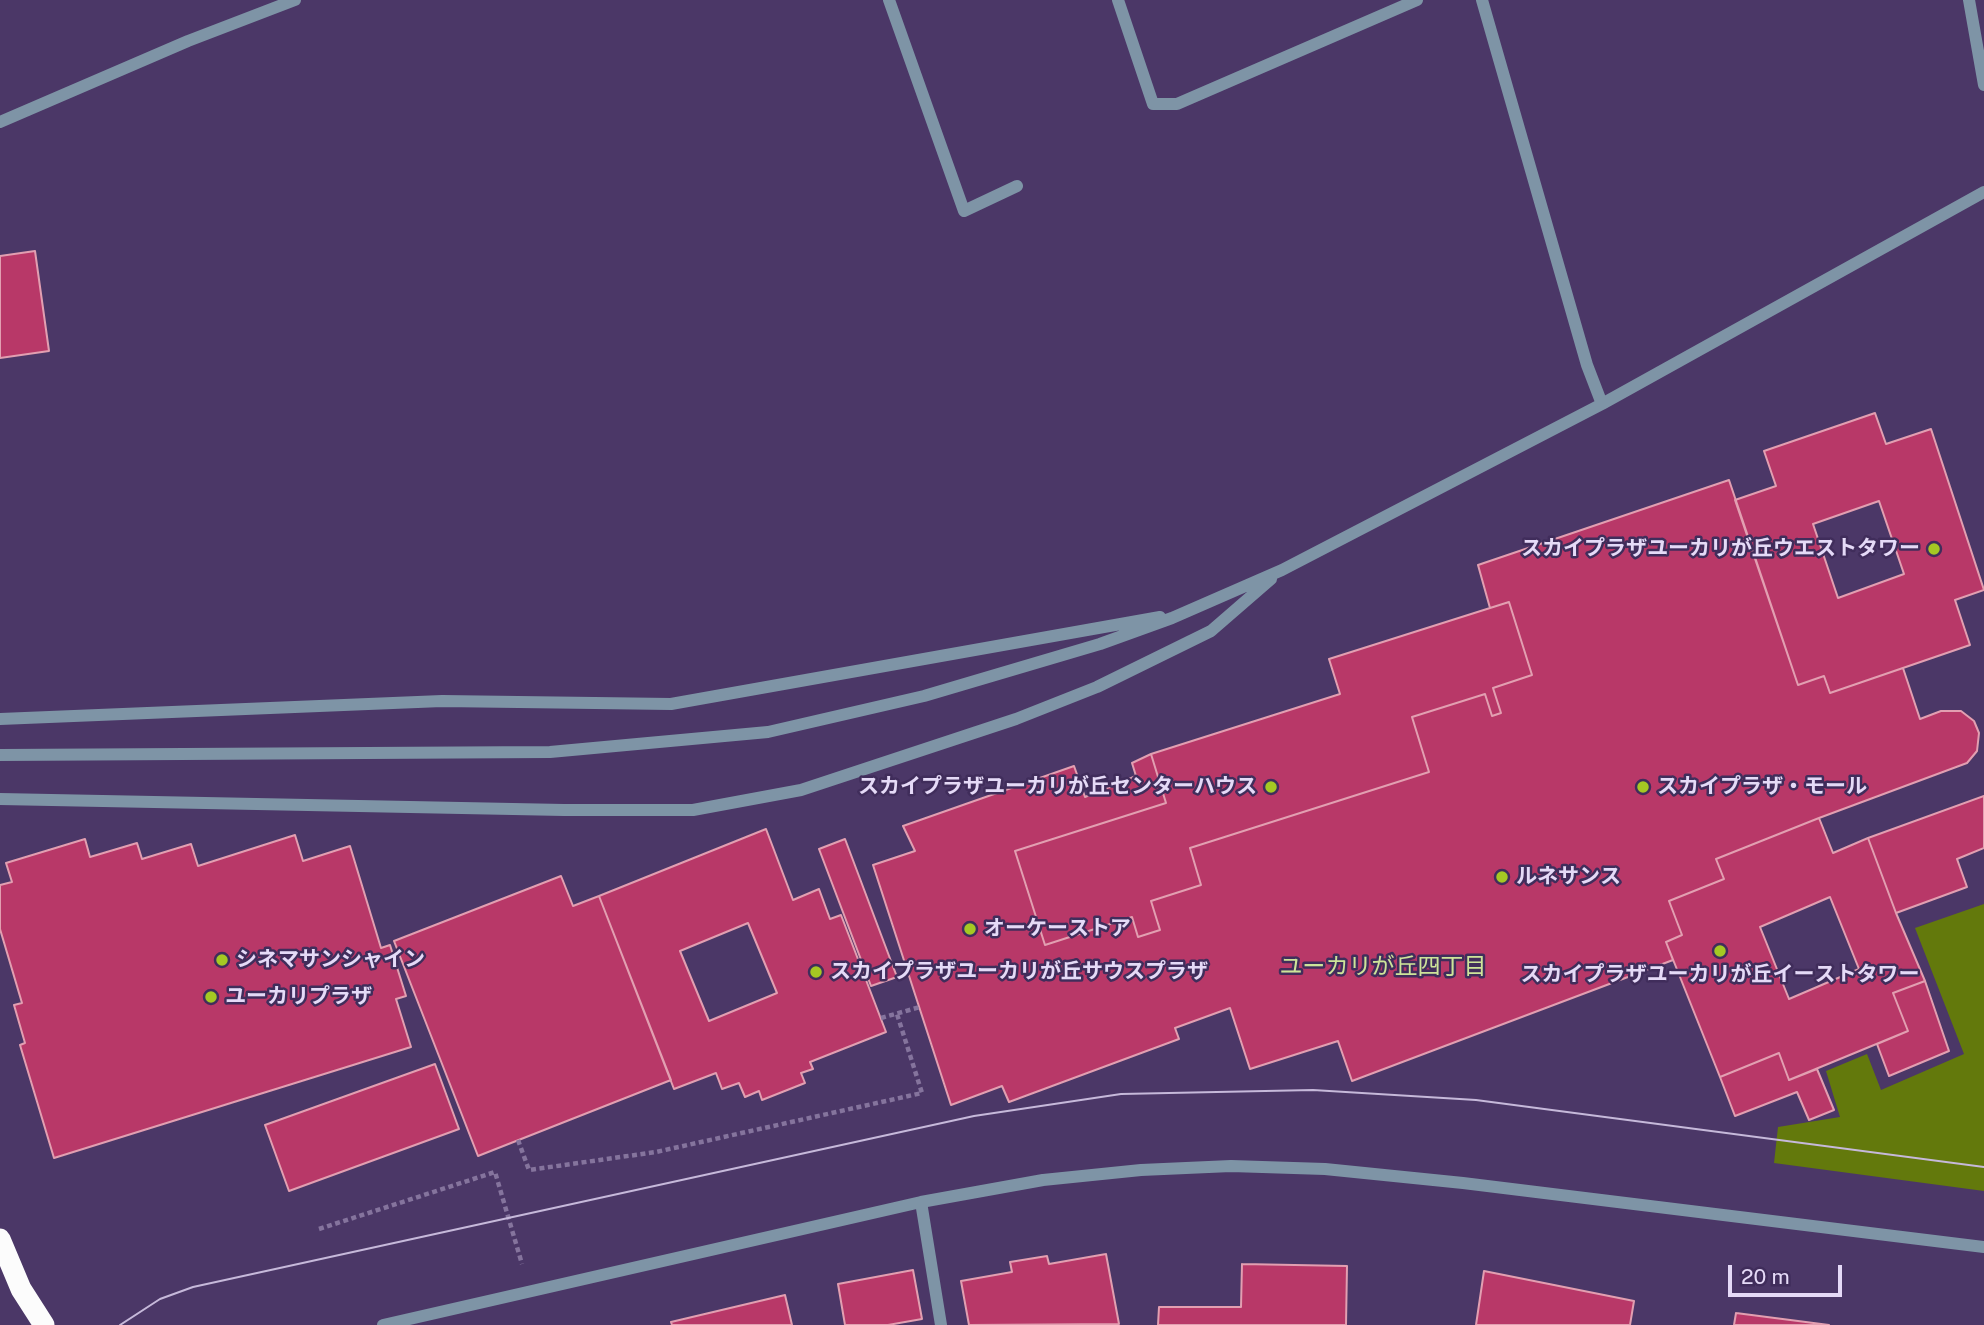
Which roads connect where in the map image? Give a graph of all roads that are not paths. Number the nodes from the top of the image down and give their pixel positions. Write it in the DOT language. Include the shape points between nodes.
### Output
graph roads {
  1 [pos="295,0"];
  2 [pos="889,0"];
  3 [pos="1118,0"];
  4 [pos="1417,0"];
  5 [pos="1482,0"];
  6 [pos="1969,0"];
  7 [pos="1984,85"];
  8 [pos="0,122"];
  9 [pos="1017,186"];
  10 [pos="1984,192"];
  11 [pos="1601,404"];
  12 [pos="1282,570"];
  13 [pos="1172,618"];
  14 [pos="0,719"];
  15 [pos="0,755"];
  16 [pos="0,799"];
  17 [pos="921,1202"];
  18 [pos="0,1240"];
  19 [pos="1984,1247"];
  20 [pos="44,1325"];
  21 [pos="383,1325"];
  22 [pos="941,1325"];
  1 -- 8 [label="street"];
  2 -- 9 [label="street" via="964,211"];
  3 -- 4 [label="street" via="1153,104 1177,104"];
  5 -- 11 [label="street"];
  6 -- 7 [label="street"];
  10 -- 11 [label="street"];
  11 -- 12 [label="street"];
  12 -- 13 [label="street"];
  12 -- 16 [label="street" via="1211,631 1097,687 1016,719 801,790 693,810"];
  13 -- 14 [label="street" via="1154,617 671,704 442,701"];
  13 -- 15 [label="street" via="1100,645 924,696 768,733 550,752"];
  17 -- 19 [label="street" via="1043,1180 1142,1170 1231,1166 1325,1169"];
  17 -- 21 [label="street"];
  17 -- 22 [label="street"];
  18 -- 20 [label="highway" via="21,1289"];
}
